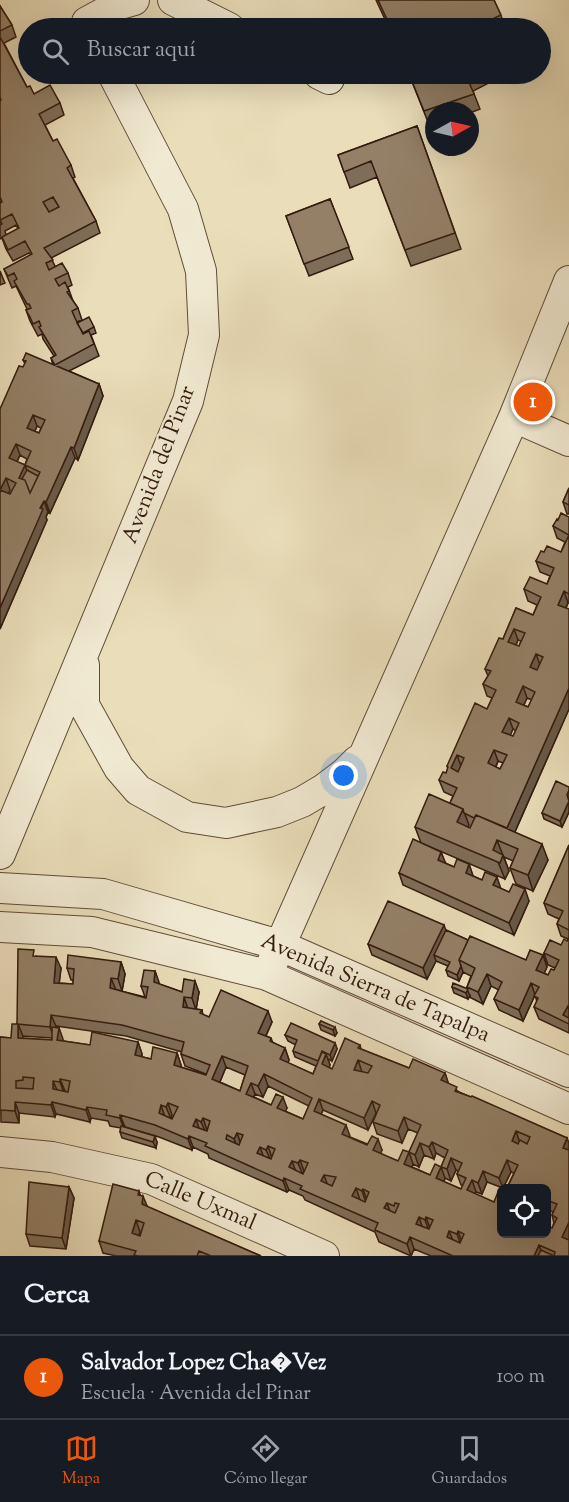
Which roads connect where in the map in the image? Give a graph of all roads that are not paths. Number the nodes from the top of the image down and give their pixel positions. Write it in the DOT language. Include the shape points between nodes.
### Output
graph roads {
  1 [pos="134,0"];
  2 [pos="173,0"];
  3 [pos="84,17"];
  4 [pos="209,18"];
  5 [pos="118,84"];
  6 [pos="569,281"];
  7 [pos="514,417"];
  8 [pos="569,441"];
  9 [pos="84,653"];
  10 [pos="364,753"];
  11 [pos="0,854"];
  12 [pos="0,888"];
  13 [pos="0,927"];
  14 [pos="279,945"];
  15 [pos="267,975"];
  16 [pos="569,1072"];
  17 [pos="569,1109"];
  18 [pos="0,1152"];
  19 [pos="324,1256"];
  1 -- 3 [label="street"];
  2 -- 4 [label="street"];
  5 -- 9 [label="street, Avenida del Pinar" via="183,209 201,271 204,335 188,401"];
  6 -- 7 [label="street, Avenida del Pinar"];
  7 -- 8 [label="street"];
  7 -- 10 [label="street, Avenida del Pinar"];
  9 -- 10 [label="street, Avenida del Pinar" via="84,705 119,768 138,790 187,817 226,823 277,812 324,789"];
  9 -- 11 [label="street, Avenida del Pinar"];
  10 -- 14 [label="street, Avenida del Pinar"];
  12 -- 14 [label="street, Avenida Sierra de Tapalpa" via="103,894"];
  13 -- 15 [label="street, Avenida Sierra de Tapalpa" via="92,932"];
  14 -- 15 [label="street, Avenida del Pinar"];
  14 -- 16 [label="street, Avenida Sierra de Tapalpa"];
  15 -- 17 [label="street, Avenida Sierra de Tapalpa"];
  18 -- 19 [label="street, Calle Uxmal" via="52,1157 151,1179"];
}
